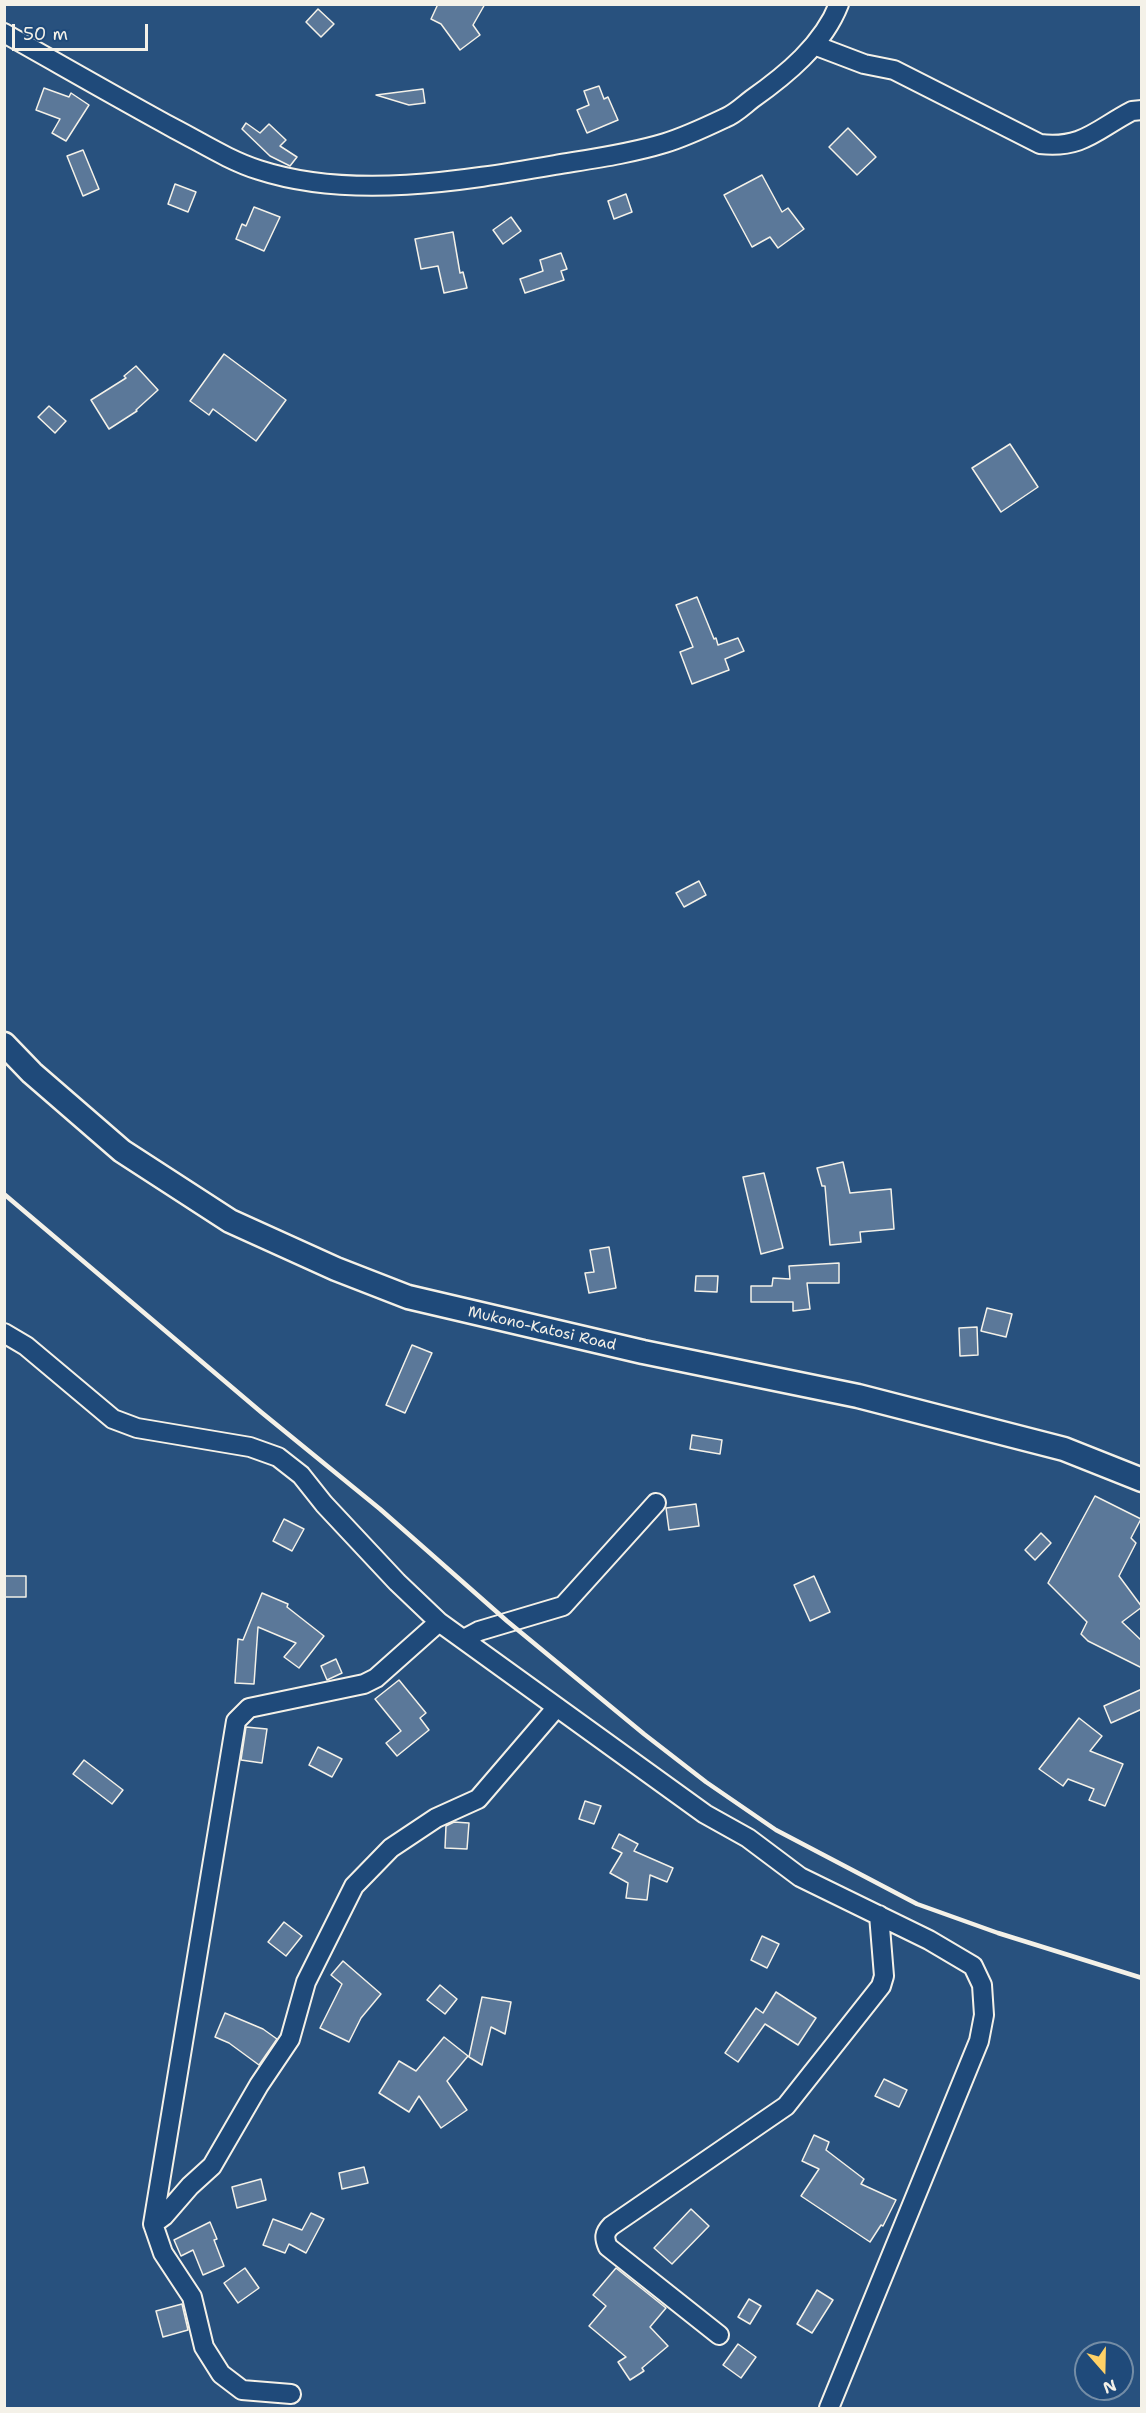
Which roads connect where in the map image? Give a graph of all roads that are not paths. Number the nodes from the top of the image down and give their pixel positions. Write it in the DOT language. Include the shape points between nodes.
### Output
graph roads {
  1 [pos="839,4"];
  2 [pos="4,33"];
  3 [pos="814,45"];
  4 [pos="1142,110"];
  5 [pos="4,1044"];
  6 [pos="4,1333"];
  7 [pos="1142,1480"];
  8 [pos="656,1503"];
  9 [pos="439,1622"];
  10 [pos="464,1639"];
  11 [pos="557,1707"];
  12 [pos="879,1915"];
  13 [pos="153,2224"];
  14 [pos="719,2335"];
  15 [pos="291,2394"];
  16 [pos="829,2409"];
  1 -- 3 [label="street"];
  2 -- 3 [label="street" via="257,170 303,182 348,185 484,176 600,158 665,143 728,117 775,82"];
  3 -- 4 [label="street" via="894,70 1040,144 1072,144 1132,111"];
  5 -- 7 [label="main road, Mukono-Katosi Road" via="122,1151 230,1221 408,1297 643,1352 858,1396 1064,1449"];
  6 -- 9 [label="street" via="26,1346 113,1419 137,1428 250,1447 278,1457 301,1474 324,1504"];
  8 -- 10 [label="street" via="563,1606 478,1631"];
  9 -- 10 [label="street"];
  9 -- 13 [label="street" via="376,1678 364,1684 249,1708 236,1721"];
  10 -- 11 [label="street"];
  11 -- 12 [label="street" via="800,1877"];
  11 -- 13 [label="street" via="478,1798 436,1818 391,1848 354,1886 306,1982 290,2039 212,2166"];
  12 -- 14 [label="street" via="884,1976 881,1986 786,2106 605,2232 608,2247"];
  12 -- 16 [label="street" via="973,1966 982,1985 984,2015 979,2041"];
  13 -- 15 [label="street" via="163,2253 192,2297 204,2347 221,2374 242,2390"];
}
